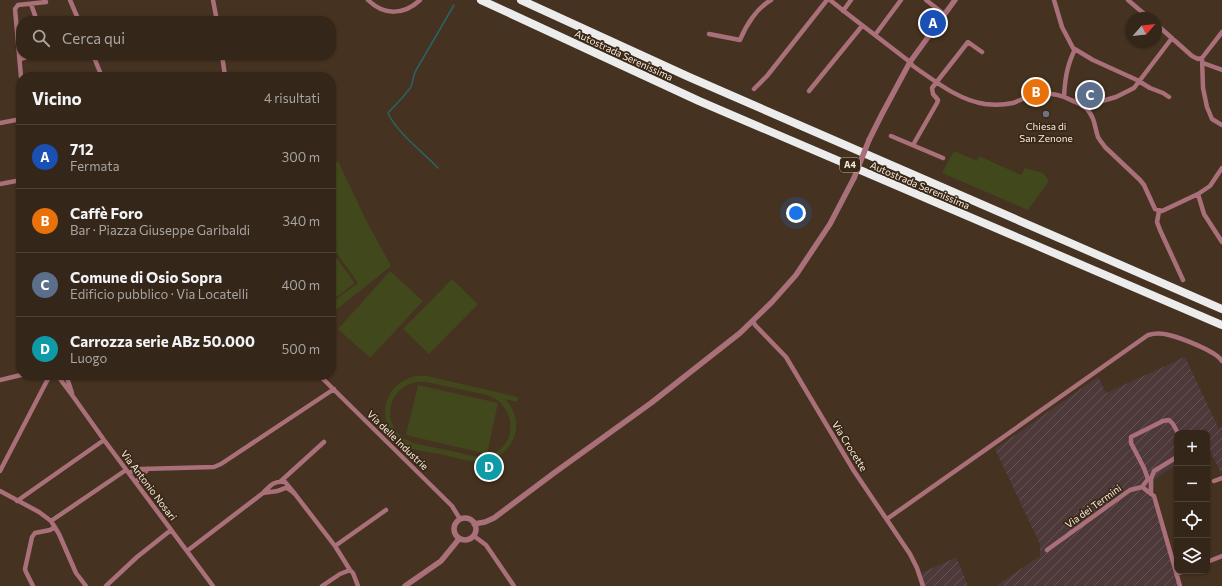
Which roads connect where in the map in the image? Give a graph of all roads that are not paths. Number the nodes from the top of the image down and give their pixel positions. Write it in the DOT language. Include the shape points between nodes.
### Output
graph roads {
  1 [pos="70,0"];
  2 [pos="213,0"];
  3 [pos="368,0"];
  4 [pos="420,0"];
  5 [pos="481,0"];
  6 [pos="521,0"];
  7 [pos="771,0"];
  8 [pos="827,0"];
  9 [pos="830,0"];
  10 [pos="851,0"];
  11 [pos="901,0"];
  12 [pos="926,0"];
  13 [pos="955,0"];
  14 [pos="1054,0"];
  15 [pos="1128,0"];
  16 [pos="46,2"];
  17 [pos="31,4"];
  18 [pos="843,11"];
  19 [pos="1142,12"];
  20 [pos="944,14"];
  21 [pos="35,16"];
  22 [pos="77,16"];
  23 [pos="216,16"];
  24 [pos="16,19"];
  25 [pos="862,26"];
  26 [pos="1162,29"];
  27 [pos="1222,32"];
  28 [pos="709,34"];
  29 [pos="875,35"];
  30 [pos="1172,38"];
  31 [pos="1075,49"];
  32 [pos="982,52"];
  33 [pos="20,60"];
  34 [pos="95,60"];
  35 [pos="223,60"];
  36 [pos="1202,60"];
  37 [pos="910,62"];
  38 [pos="1222,70"];
  39 [pos="21,72"];
  40 [pos="100,72"];
  41 [pos="224,72"];
  42 [pos="1140,81"];
  43 [pos="937,82"];
  44 [pos="754,89"];
  45 [pos="809,92"];
  46 [pos="1064,97"];
  47 [pos="1169,97"];
  48 [pos="1087,109"];
  49 [pos="16,120"];
  50 [pos="0,123"];
  51 [pos="1222,125"];
  52 [pos="891,136"];
  53 [pos="913,145"];
  54 [pos="943,158"];
  55 [pos="1222,168"];
  56 [pos="1220,176"];
  57 [pos="16,181"];
  58 [pos="0,184"];
  59 [pos="1198,194"];
  60 [pos="1159,211"];
  61 [pos="1222,242"];
  62 [pos="1183,280"];
  63 [pos="1222,309"];
  64 [pos="752,321"];
  65 [pos="1222,324"];
  66 [pos="1222,361"];
  67 [pos="16,376"];
  68 [pos="0,380"];
  69 [pos="47,380"];
  70 [pos="61,380"];
  71 [pos="68,380"];
  72 [pos="324,380"];
  73 [pos="334,389"];
  74 [pos="72,395"];
  75 [pos="1176,430"];
  76 [pos="104,440"];
  77 [pos="324,442"];
  78 [pos="1174,459"];
  79 [pos="148,469"];
  80 [pos="0,471"];
  81 [pos="128,471"];
  82 [pos="1222,478"];
  83 [pos="281,481"];
  84 [pos="1214,481"];
  85 [pos="136,482"];
  86 [pos="1142,487"];
  87 [pos="0,492"];
  88 [pos="263,493"];
  89 [pos="295,494"];
  90 [pos="1151,494"];
  91 [pos="17,501"];
  92 [pos="386,510"];
  93 [pos="460,519"];
  94 [pos="887,519"];
  95 [pos="51,521"];
  96 [pos="474,524"];
  97 [pos="55,527"];
  98 [pos="171,530"];
  99 [pos="474,536"];
  100 [pos="459,539"];
  101 [pos="336,546"];
  102 [pos="1047,550"];
  103 [pos="187,552"];
  104 [pos="1222,556"];
  105 [pos="1210,561"];
  106 [pos="1174,567"];
  107 [pos="350,570"];
  108 [pos="1176,574"];
  109 [pos="512,585"];
  110 [pos="33,586"];
  111 [pos="86,586"];
  112 [pos="106,586"];
  113 [pos="212,586"];
  114 [pos="322,586"];
  115 [pos="358,586"];
  116 [pos="405,586"];
  117 [pos="923,586"];
  118 [pos="1180,586"];
  1 -- 22 [label="street"];
  2 -- 23 [label="street"];
  3 -- 4 [label="street" via="374,6 388,12 407,8"];
  5 -- 65 [label="highway, Autostrada Serenissima / A4" via="699,101"];
  6 -- 63 [label="highway, Autostrada Serenissima / A4" via="689,77"];
  7 -- 28 [label="street" via="757,13 740,40"];
  8 -- 44 [label="street"];
  9 -- 18 [label="street"];
  10 -- 18 [label="street"];
  11 -- 29 [label="street"];
  12 -- 20 [label="street"];
  13 -- 20 [label="street"];
  14 -- 31 [label="street" via="1062,27"];
  15 -- 19 [label="street"];
  16 -- 17 [label="street"];
  17 -- 21 [label="street"];
  17 -- 24 [label="street" via="18,5 15,9"];
  18 -- 25 [label="street"];
  20 -- 37 [label="street"];
  25 -- 29 [label="street"];
  25 -- 45 [label="street"];
  26 -- 30 [label="street"];
  27 -- 36 [label="street"];
  29 -- 37 [label="street"];
  30 -- 36 [label="street" via="1192,56"];
  30 -- 42 [label="street"];
  31 -- 42 [label="street"];
  31 -- 46 [label="street" via="1066,72"];
  32 -- 43 [label="street" via="968,42"];
  33 -- 39 [label="street"];
  34 -- 40 [label="street"];
  35 -- 41 [label="street"];
  36 -- 38 [label="street"];
  36 -- 51 [label="street" via="1207,107 1212,119"];
  37 -- 43 [label="street" via="912,66"];
  37 -- 64 [label="street, bridge" via="885,107 854,178 830,224 796,275"];
  42 -- 47 [label="street"];
  42 -- 48 [label="street" via="1130,91"];
  43 -- 46 [label="street" via="967,99 998,105 1014,103 1034,95 1054,94"];
  43 -- 53 [label="street" via="932,91 938,100 937,103"];
  46 -- 48 [label="street"];
  48 -- 60 [label="street" via="1095,121 1098,138 1140,180 1155,209"];
  49 -- 50 [label="street"];
  52 -- 53 [label="street"];
  53 -- 54 [label="street"];
  55 -- 56 [label="street"];
  56 -- 59 [label="street"];
  57 -- 58 [label="street"];
  59 -- 60 [label="street"];
  59 -- 61 [label="street" via="1204,214"];
  60 -- 62 [label="street" via="1158,226"];
  64 -- 94 [label="street, Via Crocette" via="786,358 854,471"];
  64 -- 96 [label="street" via="740,334 651,403 494,518"];
  66 -- 94 [label="street" via="1215,353 1170,335 1148,335"];
  67 -- 68 [label="street"];
  69 -- 80 [label="street"];
  70 -- 74 [label="street, Via Antonio Nosari"];
  71 -- 74 [label="street, Via Antonio Nosari"];
  72 -- 73 [label="street, Via delle Industrie"];
  73 -- 79 [label="street" via="221,464 214,467"];
  73 -- 93 [label="street, Via delle Industrie" via="452,506"];
  74 -- 76 [label="street, Via Antonio Nosari"];
  75 -- 86 [label="street" via="1170,420 1163,421 1131,437 1131,443 1148,479"];
  76 -- 81 [label="street, Via Antonio Nosari"];
  76 -- 91 [label="street"];
  77 -- 83 [label="street"];
  78 -- 90 [label="street" via="1154,471"];
  79 -- 81 [label="street"];
  79 -- 85 [label="street"];
  81 -- 85 [label="street, Via Antonio Nosari"];
  81 -- 95 [label="street"];
  82 -- 84 [label="street"];
  83 -- 88 [label="street" via="272,484"];
  83 -- 89 [label="street"];
  85 -- 98 [label="street, Via Antonio Nosari"];
  86 -- 90 [label="street"];
  86 -- 102 [label="street, Via dei Termini" via="1130,490"];
  87 -- 91 [label="street"];
  88 -- 89 [label="street" via="276,492 284,488"];
  88 -- 103 [label="street"];
  89 -- 101 [label="street"];
  90 -- 106 [label="street" via="1154,496"];
  91 -- 95 [label="street"];
  92 -- 101 [label="street"];
  93 -- 96 [label="street" via="467,518"];
  93 -- 100 [label="street" via="454,527"];
  94 -- 117 [label="street, Via Crocette" via="910,554"];
  95 -- 97 [label="street"];
  96 -- 99 [label="street"];
  97 -- 110 [label="street" via="35,533 32,537 25,569"];
  97 -- 111 [label="street" via="76,573"];
  98 -- 103 [label="street, Via Antonio Nosari"];
  98 -- 112 [label="street"];
  99 -- 100 [label="street" via="469,540"];
  99 -- 109 [label="street" via="486,545"];
  100 -- 116 [label="street" via="441,561"];
  101 -- 107 [label="street"];
  103 -- 113 [label="street, Via Antonio Nosari"];
  104 -- 105 [label="street"];
  107 -- 114 [label="street"];
  107 -- 115 [label="street"];
  108 -- 118 [label="street"];
}
